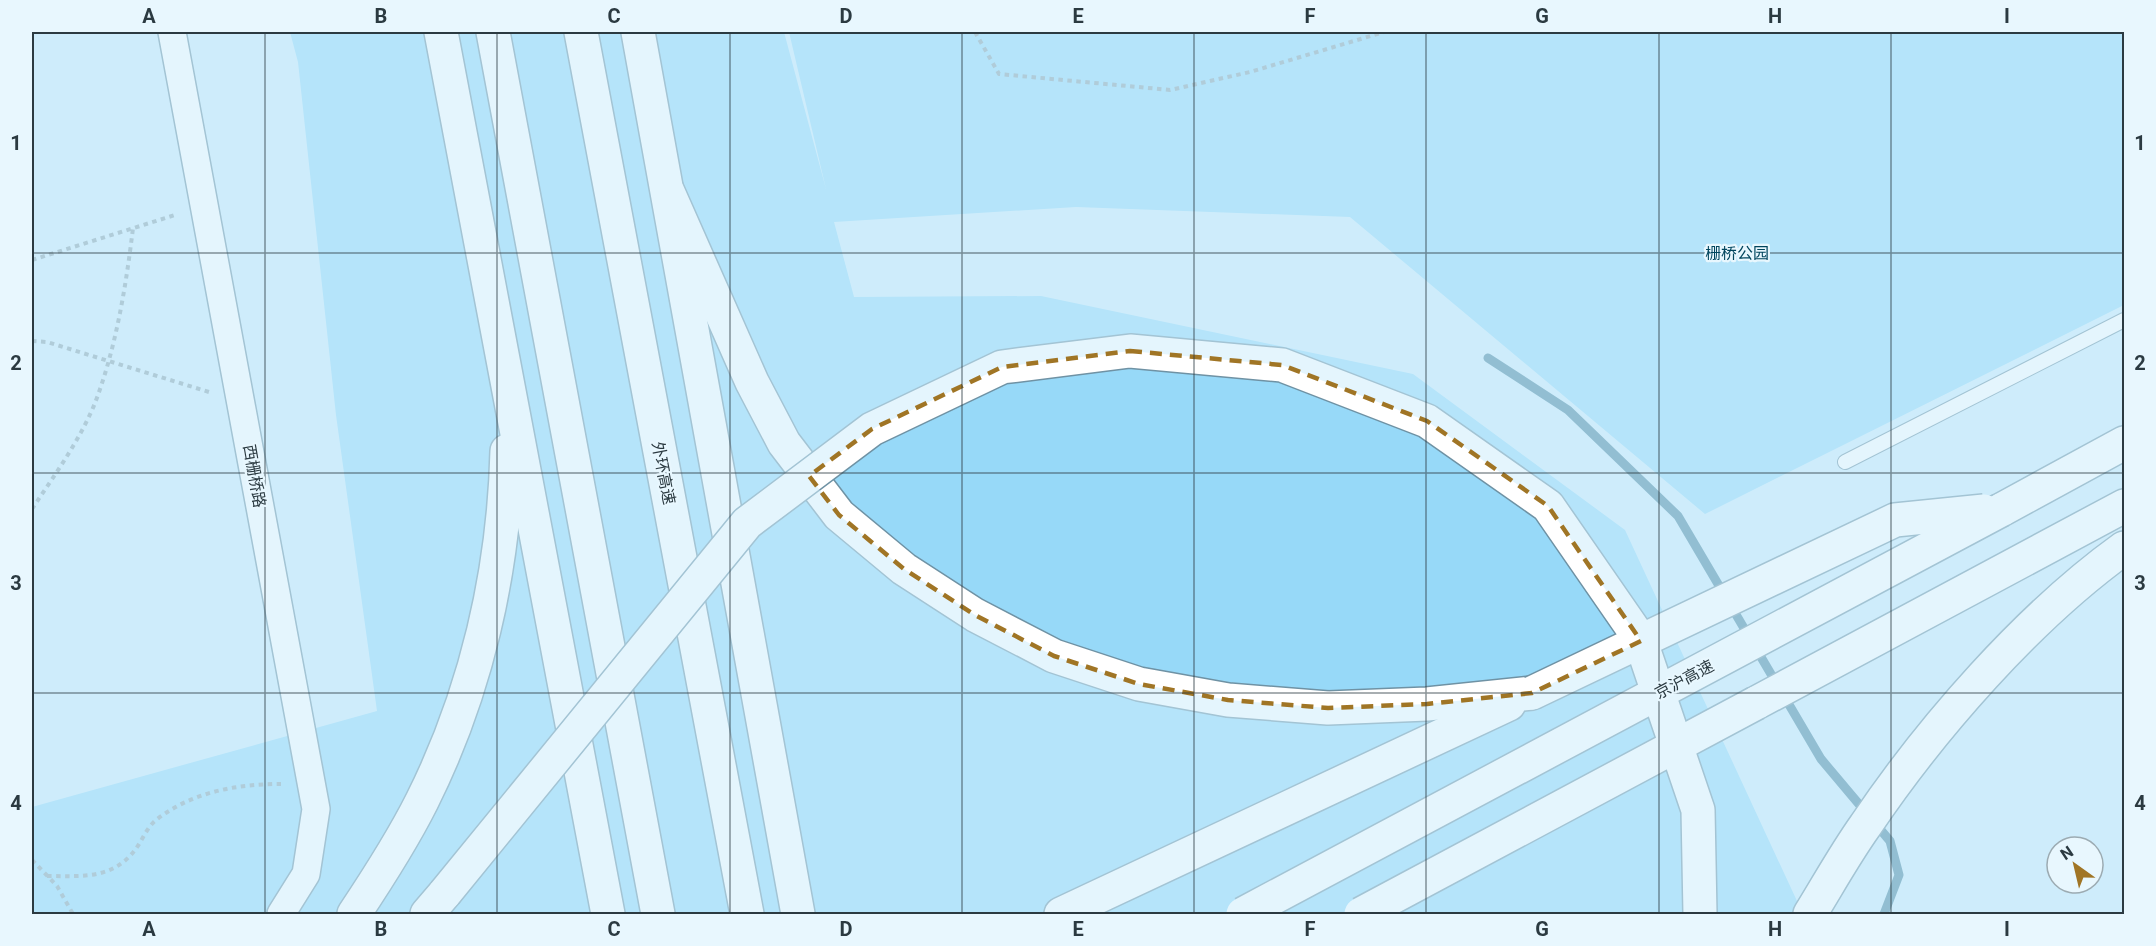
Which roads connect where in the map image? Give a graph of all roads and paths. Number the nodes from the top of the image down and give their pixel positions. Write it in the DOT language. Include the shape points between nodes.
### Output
graph roads {
  1 [pos="172,32"];
  2 [pos="441,32"];
  3 [pos="493,32"];
  4 [pos="581,32"];
  5 [pos="638,32"];
  6 [pos="975,32"];
  7 [pos="1384,32"];
  8 [pos="668,192"];
  9 [pos="205,206"];
  10 [pos="133,228"];
  11 [pos="32,260"];
  12 [pos="2124,320"];
  13 [pos="32,341"];
  14 [pos="107,361"];
  15 [pos="509,389"];
  16 [pos="241,401"];
  17 [pos="2124,443"];
  18 [pos="1845,462"];
  19 [pos="2124,506"];
  20 [pos="32,509"];
  21 [pos="2001,510"];
  22 [pos="2124,548"];
  23 [pos="1532,693"];
  24 [pos="311,784"];
  25 [pos="32,860"];
  26 [pos="47,876"];
  27 [pos="73,915"];
  28 [pos="281,915"];
  29 [pos="354,915"];
  30 [pos="427,915"];
  31 [pos="608,915"];
  32 [pos="658,915"];
  33 [pos="747,915"];
  34 [pos="798,915"];
  35 [pos="1061,915"];
  36 [pos="1243,915"];
  37 [pos="1361,915"];
  38 [pos="1700,915"];
  39 [pos="1810,915"];
  1 -- 9 [label="street, 西栅桥路"];
  2 -- 15 [label="highway"];
  3 -- 32 [label="highway"];
  4 -- 33 [label="highway, 外环高速"];
  5 -- 8 [label="highway"];
  6 -- 7 [label="path" via="999,75 1170,90 1250,72"];
  8 -- 23 [label="highway" via="752,382 784,443 839,515 904,569 975,615 1054,656 1139,684 1228,700 1328,708 1427,704"];
  8 -- 34 [label="highway"];
  9 -- 10 [label="path"];
  9 -- 16 [label="street, 西栅桥路"];
  10 -- 11 [label="path"];
  10 -- 14 [label="path" via="127,275"];
  12 -- 18 [label="lane"];
  13 -- 14 [label="path"];
  14 -- 16 [label="path"];
  14 -- 20 [label="path" via="95,403"];
  15 -- 29 [label="highway" via="506,493 487,622 452,732 422,801"];
  15 -- 31 [label="highway"];
  16 -- 24 [label="street, 西栅桥路"];
  17 -- 21 [label="highway, 京沪高速"];
  19 -- 37 [label="highway, bridge"];
  21 -- 23 [label="highway, bridge" via="1895,520"];
  21 -- 36 [label="highway, 京沪高速, bridge"];
  22 -- 39 [label="highway" via="1990,670 1933,736 1865,825"];
  23 -- 35 [label="highway"];
  24 -- 26 [label="path" via="251,784 213,791 176,807 154,822 134,852 113,870 96,876"];
  24 -- 28 [label="street, 西栅桥路" via="316,810 306,874"];
  25 -- 26 [label="path"];
  26 -- 27 [label="path"];
  30 -- 38 [label="highway, bridge" via="747,523 872,429 1002,367 1130,351 1282,365 1427,421 1548,506 1640,639 1698,810"];
}
